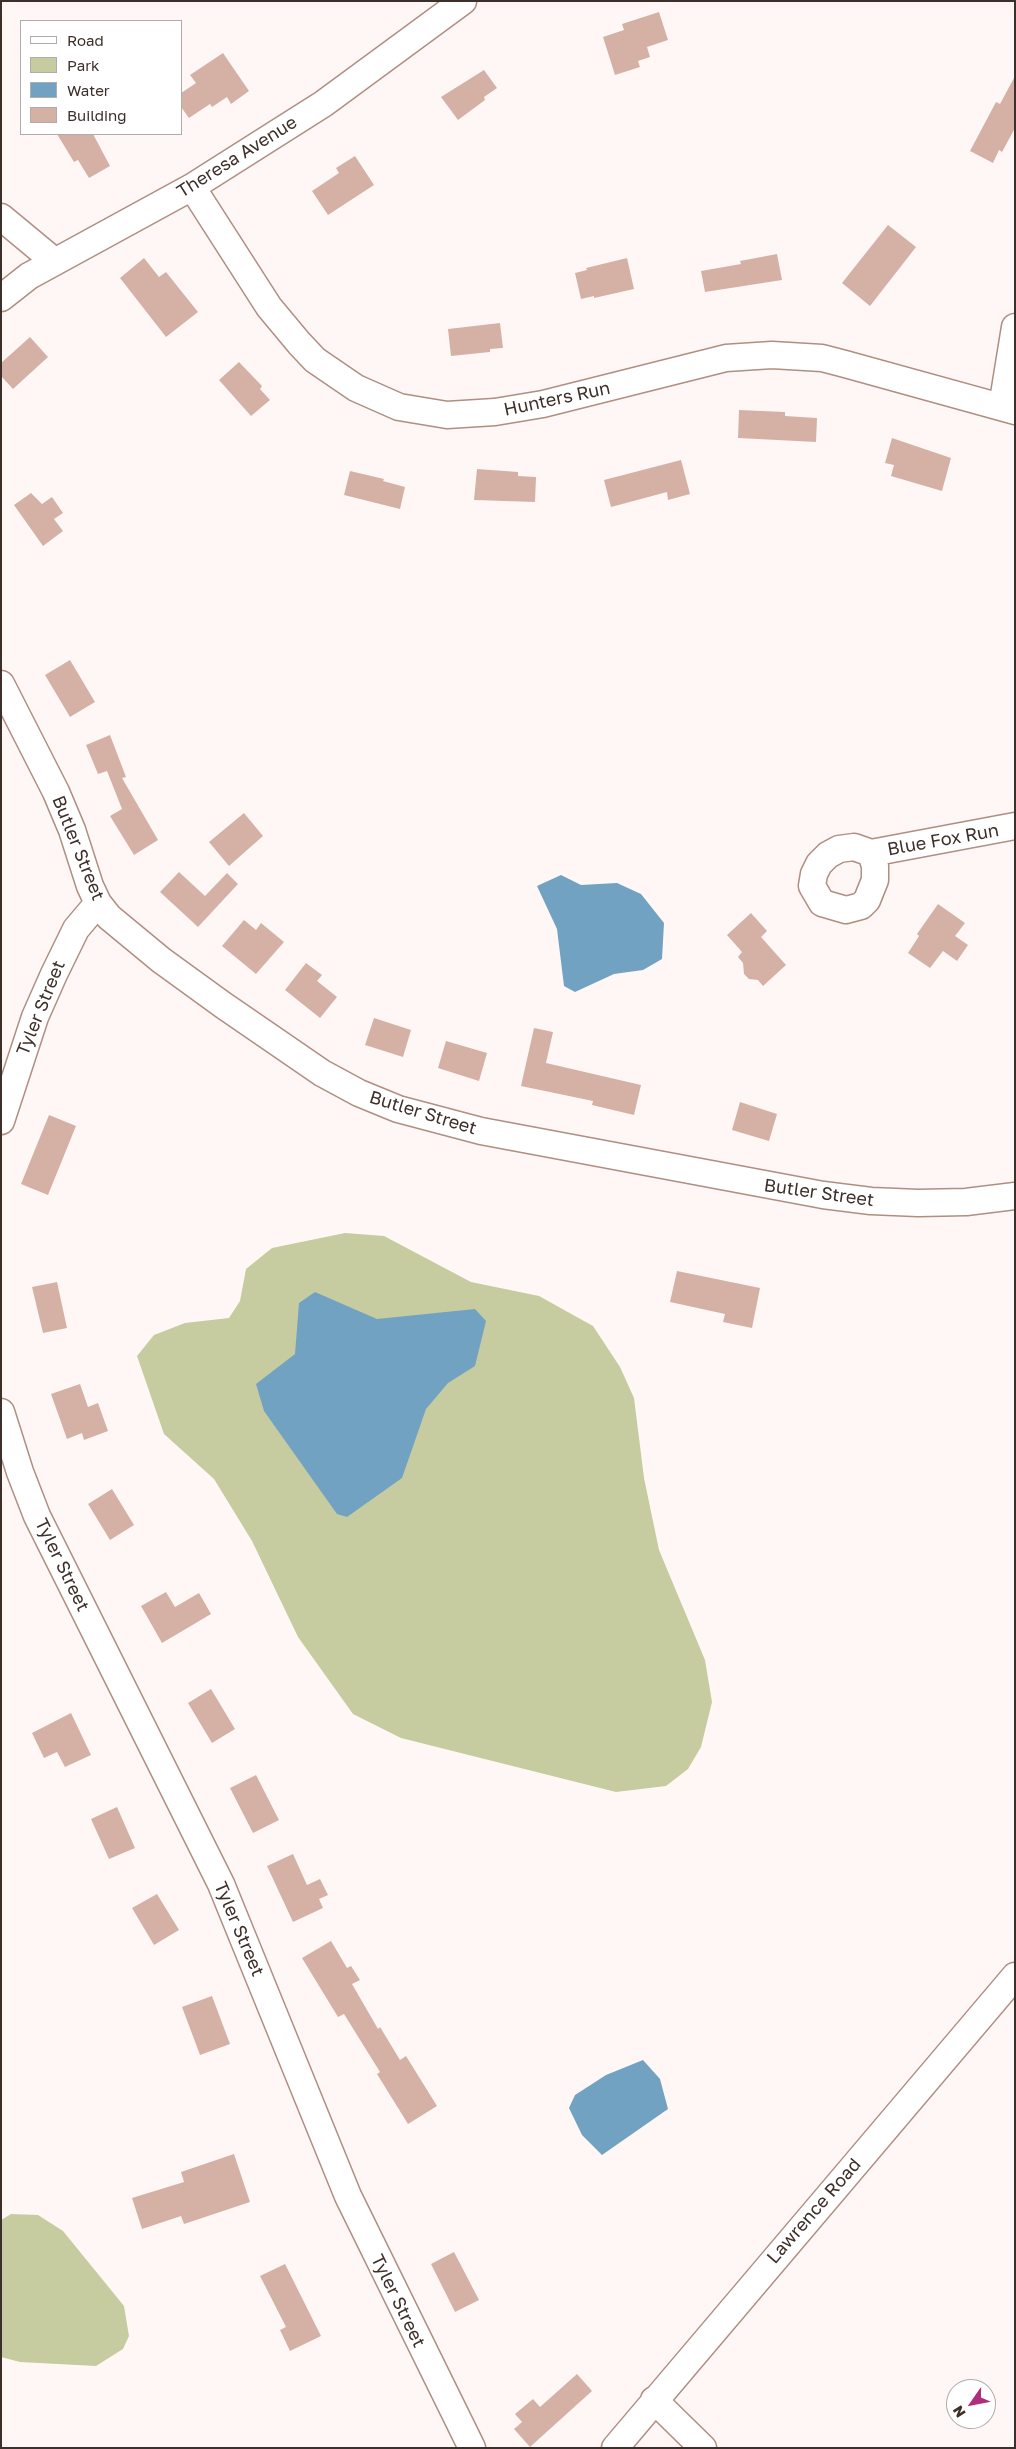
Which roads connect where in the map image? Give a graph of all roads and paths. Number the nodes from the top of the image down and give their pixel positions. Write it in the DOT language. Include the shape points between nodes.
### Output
graph roads {
  1 [pos="463,1"];
  2 [pos="192,187"];
  3 [pos="1,217"];
  4 [pos="54,261"];
  5 [pos="1,298"];
  6 [pos="1015,327"];
  7 [pos="1008,409"];
  8 [pos="1,684"];
  9 [pos="1015,826"];
  10 [pos="871,853"];
  11 [pos="98,902"];
  12 [pos="1,1121"];
  13 [pos="1015,1196"];
  14 [pos="1,1412"];
  15 [pos="1015,1976"];
  16 [pos="654,2400"];
  17 [pos="472,2448"];
  18 [pos="615,2448"];
  19 [pos="703,2448"];
  1 -- 2 [label="street, Theresa Avenue" via="323,104"];
  2 -- 4 [label="street, Theresa Avenue"];
  2 -- 7 [label="street, Hunters Run" via="269,307 299,343 315,360 356,388 398,407 447,415 495,412 542,404 726,358 772,355 822,358"];
  3 -- 4 [label="street"];
  4 -- 5 [label="street, Theresa Avenue" via="28,276"];
  6 -- 7 [label="street"];
  8 -- 11 [label="street, Butler Street" via="56,792"];
  9 -- 10 [label="street, Blue Fox Run"];
  11 -- 12 [label="street, Tyler Street" via="76,929 54,974 35,1017"];
  11 -- 13 [label="street, Butler Street" via="109,917 161,960 272,1040 322,1073 398,1109 481,1131 823,1196 918,1203"];
  14 -- 17 [label="street, Tyler Street" via="37,1516 221,1884 348,2196"];
  15 -- 16 [label="street, Lawrence Road"];
  16 -- 18 [label="street, Lawrence Road"];
  16 -- 19 [label="street"];
}
